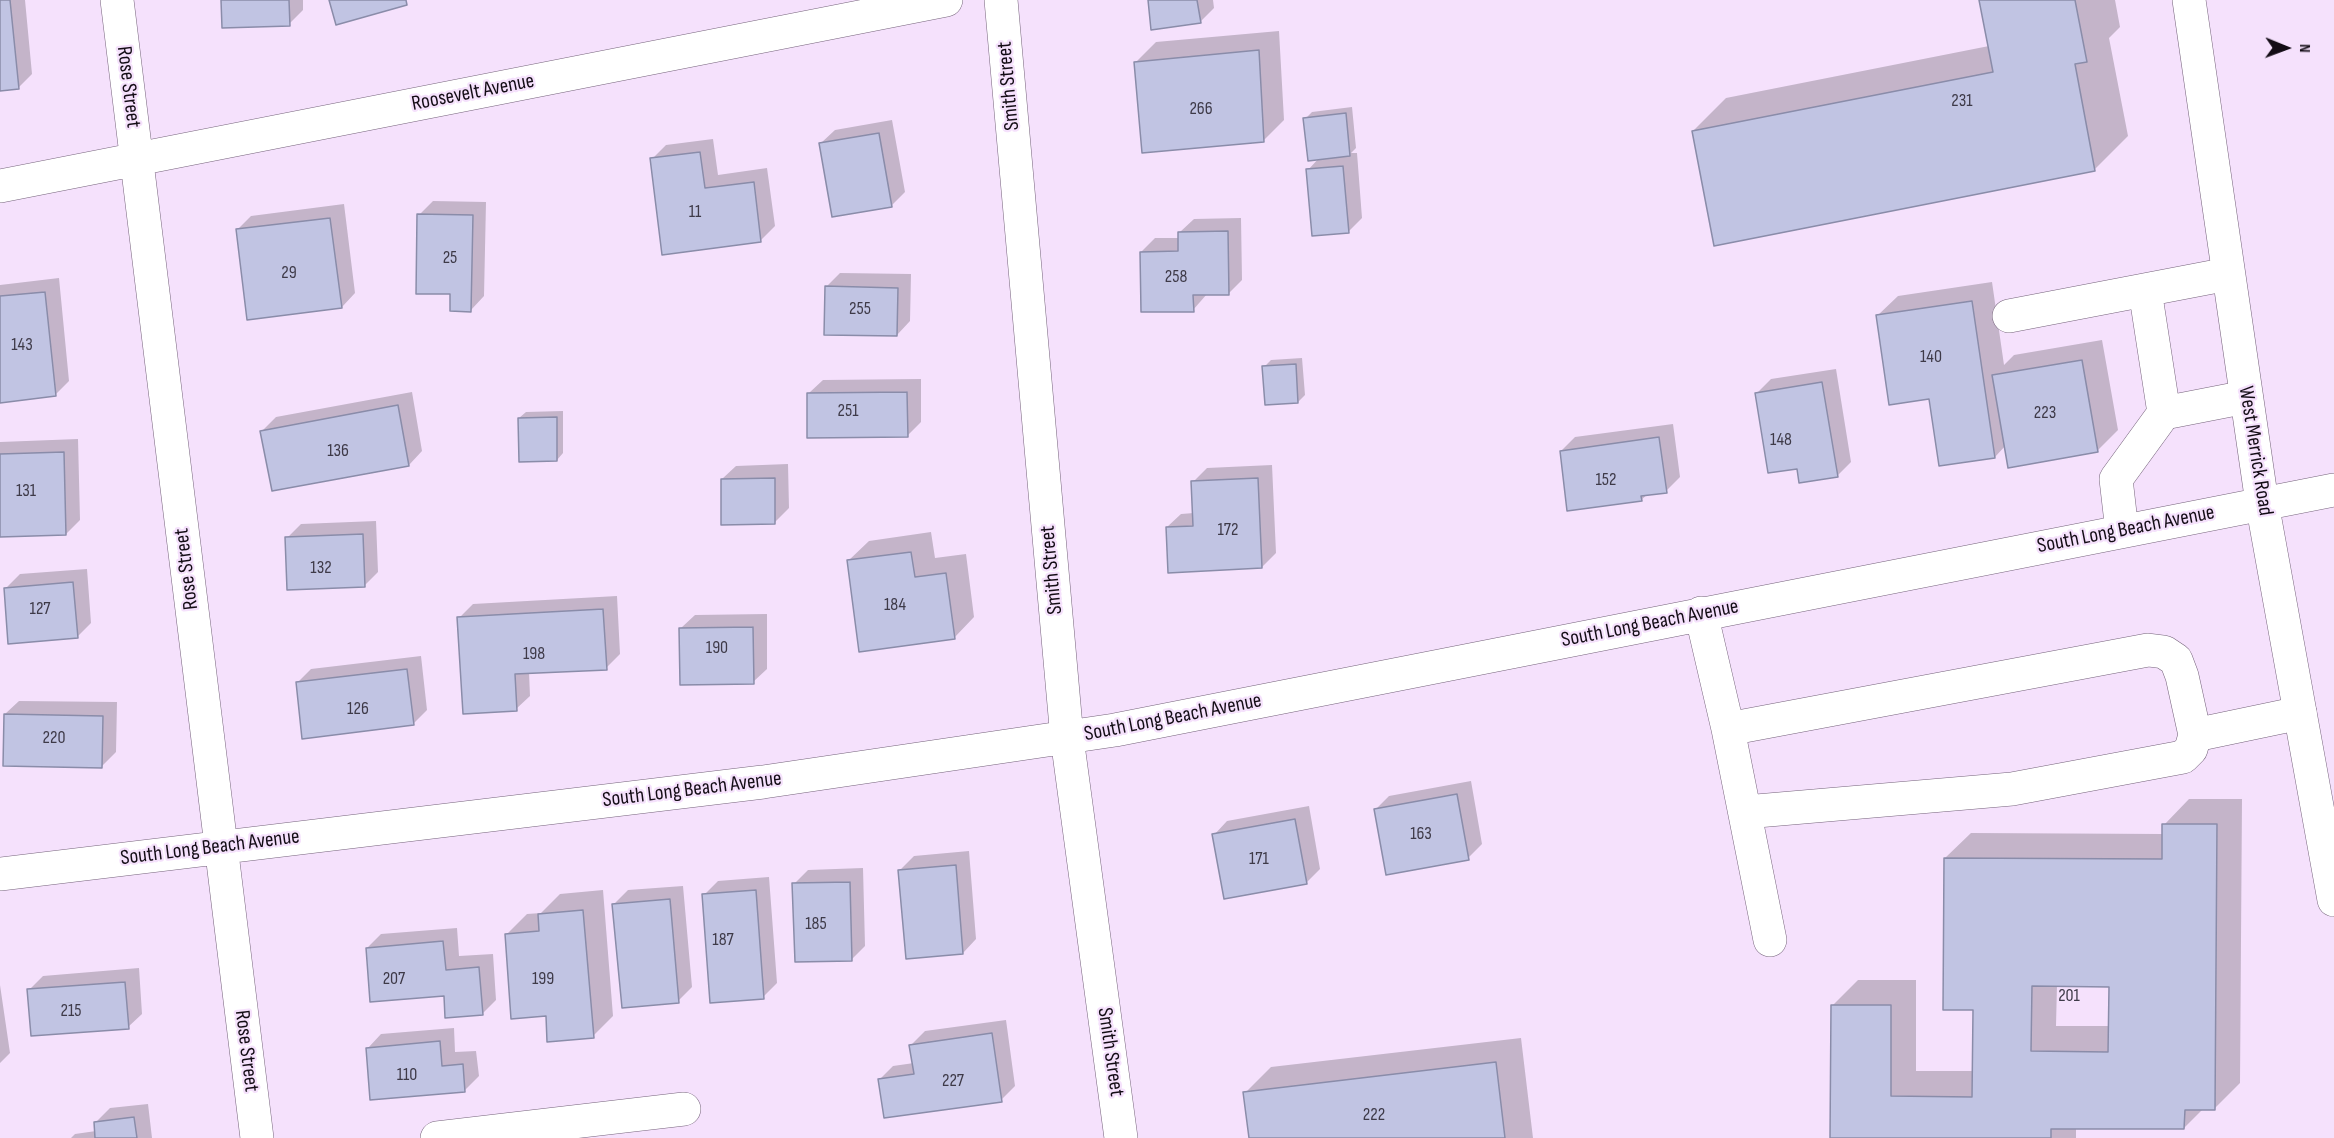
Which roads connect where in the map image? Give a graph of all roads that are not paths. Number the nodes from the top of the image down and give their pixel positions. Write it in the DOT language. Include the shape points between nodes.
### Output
graph roads {
  1 [pos="117,0"];
  2 [pos="945,0"];
  3 [pos="1001,0"];
  4 [pos="2189,0"];
  5 [pos="138,159"];
  6 [pos="0,186"];
  7 [pos="2228,274"];
  8 [pos="2145,290"];
  9 [pos="2009,316"];
  10 [pos="2247,396"];
  11 [pos="2164,413"];
  12 [pos="2334,490"];
  13 [pos="2262,503"];
  14 [pos="2121,531"];
  15 [pos="1701,613"];
  16 [pos="2300,713"];
  17 [pos="1728,729"];
  18 [pos="2195,735"];
  19 [pos="1067,738"];
  20 [pos="1745,812"];
  21 [pos="221,846"];
  22 [pos="0,874"];
  23 [pos="2334,900"];
  24 [pos="1770,940"];
  25 [pos="684,1110"];
  26 [pos="257,1138"];
  27 [pos="437,1138"];
  28 [pos="1122,1138"];
  1 -- 5 [label="street, Rose Street"];
  2 -- 5 [label="street, Roosevelt Avenue"];
  3 -- 19 [label="street, Smith Street"];
  4 -- 7 [label="street, West Merrick Road"];
  5 -- 6 [label="street, Roosevelt Avenue"];
  5 -- 21 [label="street, Rose Street"];
  7 -- 8 [label="street"];
  7 -- 10 [label="street, West Merrick Road"];
  8 -- 9 [label="street"];
  8 -- 11 [label="street"];
  10 -- 11 [label="street"];
  10 -- 13 [label="street, West Merrick Road"];
  11 -- 14 [label="street" via="2116,478"];
  12 -- 13 [label="street, South Long Beach Avenue"];
  13 -- 14 [label="street, South Long Beach Avenue"];
  13 -- 16 [label="street, West Merrick Road"];
  14 -- 15 [label="street, South Long Beach Avenue"];
  15 -- 17 [label="street"];
  15 -- 19 [label="street, South Long Beach Avenue"];
  16 -- 18 [label="street"];
  16 -- 23 [label="street, West Merrick Road"];
  17 -- 18 [label="street" via="2148,650 2164,652 2176,660"];
  17 -- 20 [label="street"];
  18 -- 20 [label="street" via="2191,749 2183,757 2012,789"];
  19 -- 21 [label="street, South Long Beach Avenue" via="763,782"];
  19 -- 28 [label="street, Smith Street"];
  20 -- 24 [label="street"];
  21 -- 22 [label="street, South Long Beach Avenue"];
  21 -- 26 [label="street, Rose Street"];
  25 -- 27 [label="street"];
}
